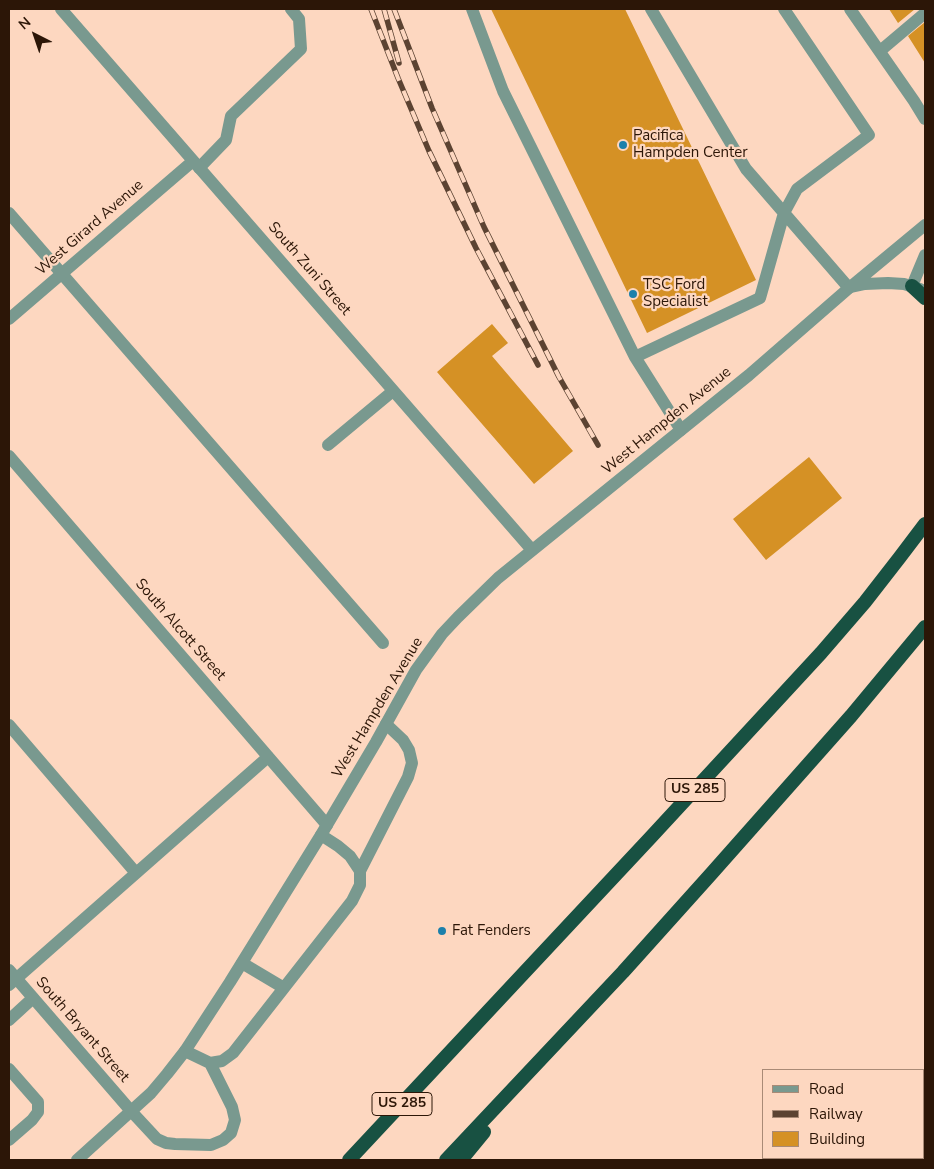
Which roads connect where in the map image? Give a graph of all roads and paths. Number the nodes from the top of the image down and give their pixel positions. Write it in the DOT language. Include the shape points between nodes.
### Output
graph roads {
  1 [pos="61,9"];
  2 [pos="291,9"];
  3 [pos="472,9"];
  4 [pos="651,9"];
  5 [pos="784,9"];
  6 [pos="850,9"];
  7 [pos="925,13"];
  8 [pos="880,51"];
  9 [pos="925,119"];
  10 [pos="196,164"];
  11 [pos="9,213"];
  12 [pos="784,213"];
  13 [pos="925,225"];
  14 [pos="925,255"];
  15 [pos="62,273"];
  16 [pos="912,286"];
  17 [pos="848,288"];
  18 [pos="925,291"];
  19 [pos="925,298"];
  20 [pos="9,319"];
  21 [pos="635,357"];
  22 [pos="393,391"];
  23 [pos="681,430"];
  24 [pos="328,445"];
  25 [pos="9,456"];
  26 [pos="925,524"];
  27 [pos="532,550"];
  28 [pos="925,626"];
  29 [pos="383,643"];
  30 [pos="386,724"];
  31 [pos="9,725"];
  32 [pos="268,757"];
  33 [pos="324,830"];
  34 [pos="360,871"];
  35 [pos="136,873"];
  36 [pos="242,963"];
  37 [pos="11,978"];
  38 [pos="284,988"];
  39 [pos="33,998"];
  40 [pos="9,1020"];
  41 [pos="555,1043"];
  42 [pos="185,1051"];
  43 [pos="210,1063"];
  44 [pos="9,1070"];
  45 [pos="131,1112"];
  46 [pos="9,1140"];
  47 [pos="77,1160"];
  48 [pos="349,1160"];
  49 [pos="446,1160"];
  50 [pos="461,1160"];
  1 -- 10 [label="street, South Zuni Street"];
  2 -- 10 [label="street, West Girard Avenue" via="299,19 301,49 232,116 226,140"];
  3 -- 21 [label="street" via="503,91"];
  4 -- 12 [label="street" via="746,169"];
  5 -- 12 [label="street" via="869,135 796,189"];
  6 -- 8 [label="street"];
  7 -- 8 [label="street"];
  8 -- 9 [label="street"];
  10 -- 15 [label="street, West Girard Avenue"];
  10 -- 22 [label="street, South Zuni Street"];
  11 -- 15 [label="street"];
  12 -- 17 [label="street"];
  12 -- 21 [label="street" via="760,298"];
  13 -- 17 [label="street, West Hampden Avenue"];
  14 -- 16 [label="street"];
  15 -- 20 [label="street, West Girard Avenue"];
  15 -- 29 [label="street"];
  16 -- 17 [label="street" via="878,283"];
  16 -- 18 [label="street"];
  16 -- 19 [label="highway"];
  17 -- 23 [label="street, West Hampden Avenue"];
  21 -- 23 [label="street"];
  22 -- 24 [label="street"];
  22 -- 27 [label="street, South Zuni Street"];
  23 -- 27 [label="street, West Hampden Avenue"];
  25 -- 32 [label="street, South Alcott Street"];
  26 -- 48 [label="highway, US 285" via="822,652"];
  27 -- 30 [label="street, West Hampden Avenue" via="498,578 442,634 416,670"];
  28 -- 41 [label="highway" via="780,797"];
  30 -- 33 [label="street, West Hampden Avenue"];
  30 -- 34 [label="street" via="403,740 412,763"];
  31 -- 35 [label="street"];
  32 -- 33 [label="street, South Alcott Street"];
  32 -- 35 [label="street"];
  33 -- 34 [label="street, South Alcott Street"];
  33 -- 36 [label="street, West Hampden Avenue"];
  34 -- 38 [label="street" via="360,885 352,901"];
  35 -- 37 [label="street"];
  36 -- 38 [label="street"];
  36 -- 42 [label="street, West Hampden Avenue"];
  37 -- 39 [label="street, South Bryant Street"];
  38 -- 43 [label="street" via="233,1053 222,1061"];
  39 -- 40 [label="street"];
  39 -- 45 [label="street, South Bryant Street"];
  41 -- 49 [label="highway"];
  41 -- 50 [label="highway"];
  42 -- 43 [label="street"];
  42 -- 45 [label="street, West Hampden Avenue"];
  43 -- 45 [label="street" via="232,1106 235,1120 231,1133 223,1140 211,1145 166,1143 157,1139"];
  44 -- 46 [label="street" via="38,1102 38,1112"];
  45 -- 47 [label="street, West Hampden Avenue"];
}
